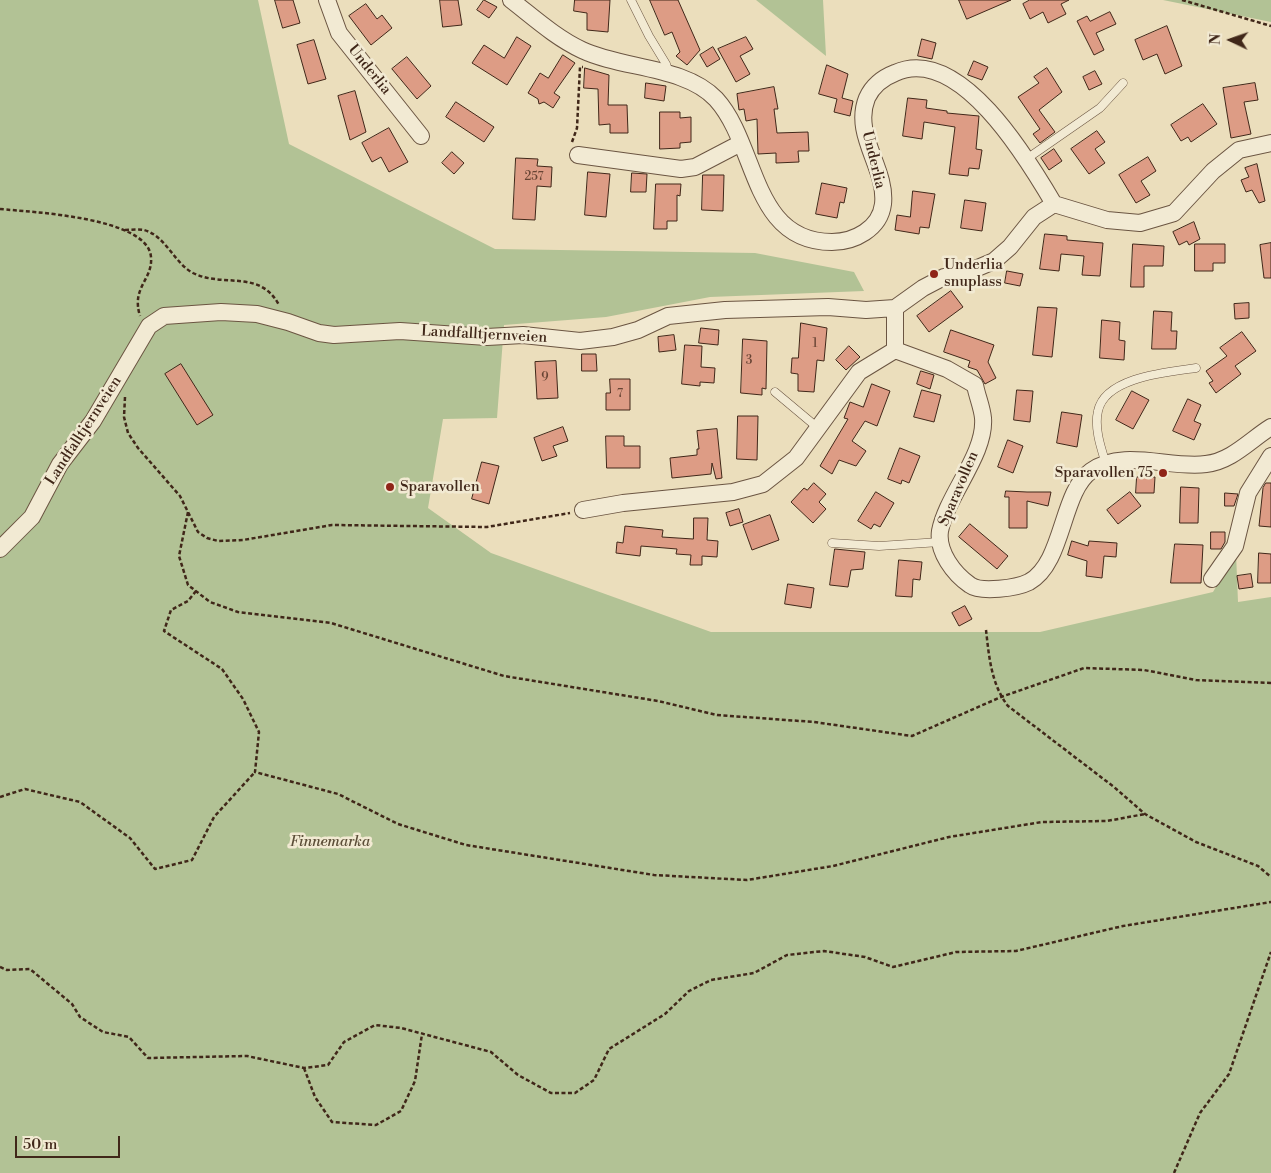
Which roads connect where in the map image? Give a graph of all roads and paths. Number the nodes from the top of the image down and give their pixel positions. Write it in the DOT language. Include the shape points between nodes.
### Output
graph roads {
  1 [pos="327,0"];
  2 [pos="511,0"];
  3 [pos="631,0"];
  4 [pos="1182,0"];
  5 [pos="1271,26"];
  6 [pos="587,67"];
  7 [pos="669,74"];
  8 [pos="1123,83"];
  9 [pos="421,136"];
  10 [pos="741,143"];
  11 [pos="1271,143"];
  12 [pos="578,155"];
  13 [pos="1025,160"];
  14 [pos="1054,204"];
  15 [pos="0,209"];
  16 [pos="122,230"];
  17 [pos="895,308"];
  18 [pos="288,322"];
  19 [pos="149,326"];
  20 [pos="895,350"];
  21 [pos="1196,368"];
  22 [pos="126,390"];
  23 [pos="775,392"];
  24 [pos="1271,427"];
  25 [pos="818,428"];
  26 [pos="1271,456"];
  27 [pos="1106,464"];
  28 [pos="584,510"];
  29 [pos="188,512"];
  30 [pos="940,542"];
  31 [pos="832,543"];
  32 [pos="0,550"];
  33 [pos="1212,579"];
  34 [pos="196,591"];
  35 [pos="986,630"];
  36 [pos="1271,683"];
  37 [pos="1001,697"];
  38 [pos="254,772"];
  39 [pos="0,797"];
  40 [pos="1145,814"];
  41 [pos="1271,877"];
  42 [pos="1271,902"];
  43 [pos="1271,952"];
  44 [pos="0,967"];
  45 [pos="422,1034"];
  46 [pos="304,1068"];
  47 [pos="1174,1173"];
  1 -- 9 [label="street, Underlia" via="339,33"];
  2 -- 7 [label="street, Underlia" via="562,39 582,50"];
  3 -- 7 [label="lane"];
  4 -- 5 [label="path"];
  6 -- 12 [label="path" via="580,67 572,144"];
  7 -- 10 [label="street, Underlia" via="698,86 715,99"];
  8 -- 13 [label="lane" via="1100,108"];
  10 -- 12 [label="street" via="695,167 681,169"];
  10 -- 13 [label="street, Underlia" via="772,213 793,232 812,241 855,239 875,225 883,205 881,183 863,118 868,98 880,79 902,70 926,68 954,79 979,101"];
  11 -- 14 [label="street" via="1239,150 1213,171 1174,214 1140,222 1107,220"];
  13 -- 14 [label="street, Underlia"];
  14 -- 17 [label="street" via="1034,217 994,261 968,272 944,277"];
  15 -- 16 [label="path" via="71,216"];
  16 -- 18 [label="path" via="145,230 193,273 210,278 247,280 263,286 276,300"];
  16 -- 19 [label="path" via="146,245 151,257 150,269 136,305 140,317"];
  17 -- 18 [label="street, Landfalltjernveien" via="725,310 668,316 613,338 580,341 523,335 487,337 400,331 334,335"];
  17 -- 20 [label="street"];
  18 -- 19 [label="street, Landfalltjernveien" via="257,314 221,312 164,316"];
  19 -- 32 [label="street, Landfalltjernveien" via="93,421 60,464 32,517"];
  20 -- 25 [label="street" via="860,372"];
  20 -- 30 [label="street, Sparavollen" via="947,369 975,385 983,420 977,448 951,502 940,531"];
  21 -- 27 [label="lane" via="1132,380 1103,400 1097,419 1098,437"];
  22 -- 29 [label="path" via="124,417 128,432 180,496"];
  23 -- 25 [label="lane"];
  24 -- 27 [label="street, Sparavollen" via="1228,458 1206,464 1124,460"];
  25 -- 28 [label="street" via="796,458 763,484 733,492"];
  26 -- 33 [label="street" via="1248,494 1235,546"];
  27 -- 30 [label="street, Sparavollen" via="1090,471 1079,487 1048,563 1030,582 1007,588 970,586 946,560"];
  28 -- 29 [label="path" via="487,527 332,525 218,541 198,532"];
  29 -- 34 [label="path" via="179,556 188,585"];
  30 -- 31 [label="lane" via="879,546"];
  34 -- 37 [label="path" via="210,602 238,612 331,623 504,676 658,701 717,715 814,722 912,736"];
  34 -- 38 [label="path" via="188,601 171,610 164,631 222,669 243,699 259,732"];
  35 -- 37 [label="path" via="991,668"];
  36 -- 37 [label="path" via="1196,680 1144,670 1084,668"];
  37 -- 40 [label="path" via="1008,706"];
  38 -- 39 [label="path" via="214,817 192,860 155,869 130,838 80,802 25,789"];
  38 -- 40 [label="path" via="338,794 398,824 466,845 654,875 747,880 833,866 949,837 1042,822 1107,821"];
  40 -- 41 [label="path" via="1196,842 1258,866"];
  42 -- 45 [label="path" via="1123,926 1016,950 956,952 893,967 865,957 824,951 787,956 754,973 710,980 689,991 666,1014 609,1049 594,1080 575,1092 551,1093 518,1076 491,1052"];
  43 -- 47 [label="path" via="1229,1074 1200,1113"];
  44 -- 46 [label="path" via="7,970 30,969 72,1004 80,1017 103,1032 128,1037 148,1058 247,1056"];
  45 -- 46 [label="path" via="376,1026 344,1042 328,1065"];
  45 -- 46 [label="path" via="415,1081 401,1111 376,1125 332,1122 315,1097"];
}
